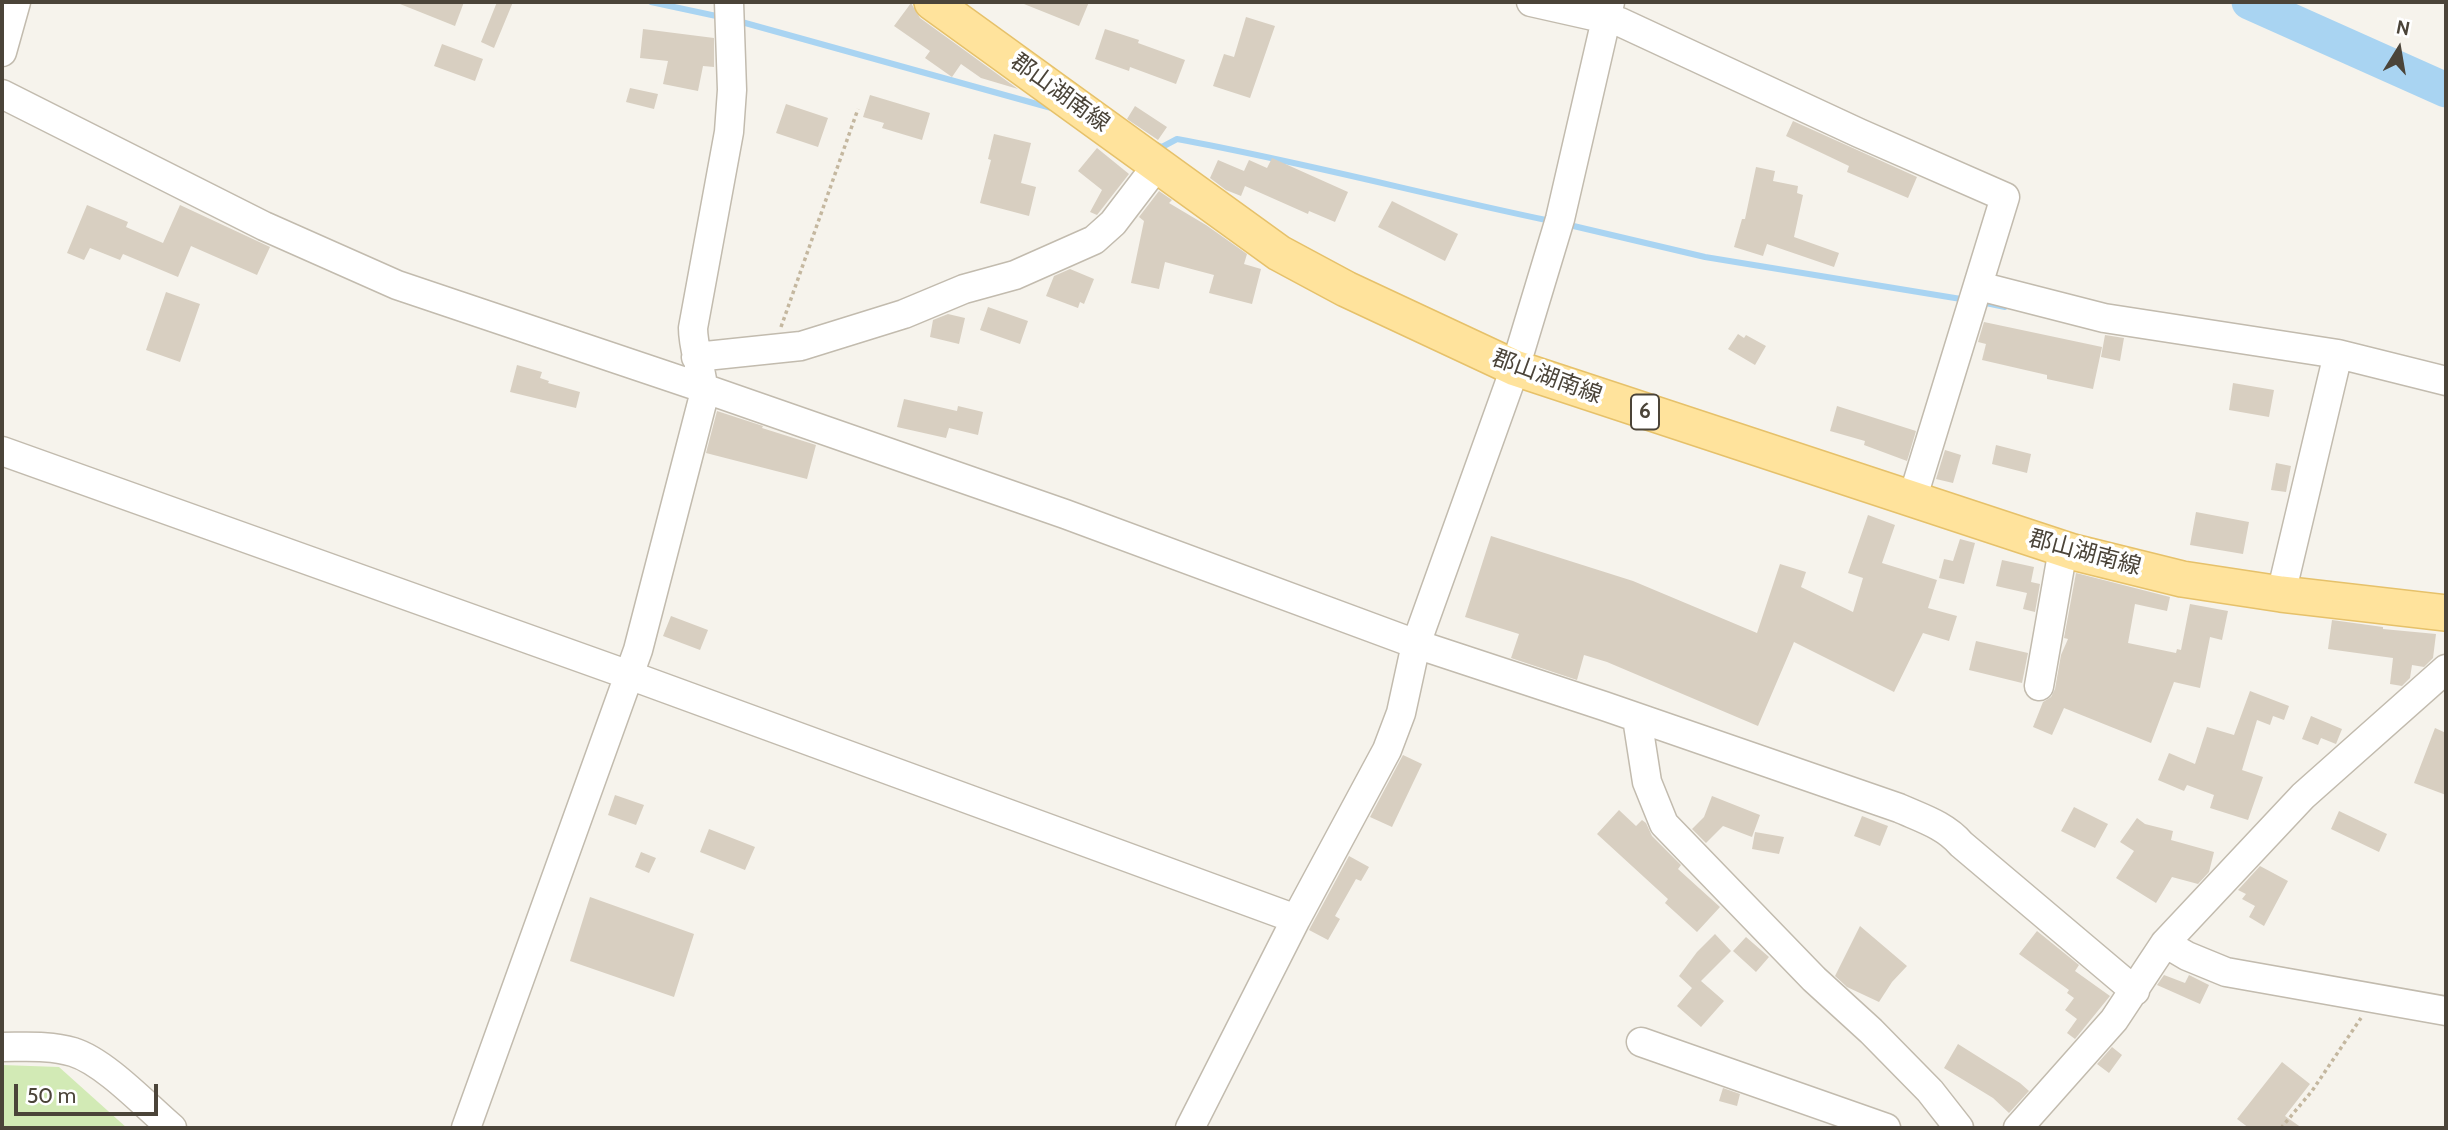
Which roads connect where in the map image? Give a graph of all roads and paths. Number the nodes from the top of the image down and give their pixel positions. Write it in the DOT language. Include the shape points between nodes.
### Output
graph roads {
  1 [pos="16,2"];
  2 [pos="729,2"];
  3 [pos="932,2"];
  4 [pos="1531,2"];
  5 [pos="1608,10"];
  6 [pos="2,52"];
  7 [pos="2,94"];
  8 [pos="858,109"];
  9 [pos="1158,164"];
  10 [pos="1979,286"];
  11 [pos="773,349"];
  12 [pos="2338,354"];
  13 [pos="696,357"];
  14 [pos="1515,368"];
  15 [pos="2446,381"];
  16 [pos="703,388"];
  17 [pos="2,451"];
  18 [pos="1912,500"];
  19 [pos="2063,549"];
  20 [pos="2281,594"];
  21 [pos="2446,613"];
  22 [pos="1416,644"];
  23 [pos="2446,669"];
  24 [pos="629,675"];
  25 [pos="2039,686"];
  26 [pos="1637,718"];
  27 [pos="1296,919"];
  28 [pos="2165,943"];
  29 [pos="2135,990"];
  30 [pos="2371,997"];
  31 [pos="2446,1011"];
  32 [pos="1641,1042"];
  33 [pos="2,1046"];
  34 [pos="1956,1127"];
  35 [pos="172,1128"];
  36 [pos="466,1128"];
  37 [pos="1190,1128"];
  38 [pos="1886,1128"];
  39 [pos="2018,1128"];
  40 [pos="2281,1128"];
  1 -- 6 [label="street"];
  2 -- 13 [label="street" via="729,132 694,313"];
  3 -- 9 [label="main road, 郡山湖南線 / 6"];
  4 -- 5 [label="street"];
  5 -- 10 [label="street" via="1620,22 2006,197"];
  5 -- 14 [label="street" via="1560,219"];
  7 -- 16 [label="street" via="264,226 397,285"];
  8 -- 11 [label="path"];
  9 -- 11 [label="street" via="1113,223 1080,247 1016,275 964,289 851,332"];
  9 -- 14 [label="main road, 郡山湖南線 / 6" via="1279,253"];
  10 -- 12 [label="street" via="2104,318"];
  10 -- 18 [label="street"];
  11 -- 13 [label="street"];
  12 -- 15 [label="street"];
  12 -- 20 [label="street"];
  13 -- 16 [label="street"];
  14 -- 18 [label="main road, 郡山湖南線 / 6"];
  14 -- 22 [label="street"];
  16 -- 22 [label="street" via="1065,514"];
  16 -- 24 [label="street"];
  17 -- 24 [label="street"];
  18 -- 19 [label="main road, 郡山湖南線 / 6"];
  19 -- 20 [label="main road, 郡山湖南線 / 6" via="2182,579"];
  19 -- 25 [label="street"];
  20 -- 21 [label="main road, 郡山湖南線 / 6"];
  22 -- 26 [label="street"];
  22 -- 27 [label="street" via="1387,750"];
  23 -- 28 [label="street" via="2303,796"];
  24 -- 27 [label="street"];
  24 -- 36 [label="street"];
  26 -- 29 [label="street" via="1899,808 1940,827"];
  26 -- 34 [label="street" via="1647,782 1664,824 1930,1091"];
  27 -- 37 [label="street"];
  28 -- 29 [label="street"];
  28 -- 30 [label="street" via="2226,972"];
  29 -- 39 [label="street"];
  30 -- 31 [label="street"];
  30 -- 40 [label="path" via="2312,1091"];
  32 -- 38 [label="street"];
  33 -- 35 [label="street" via="52,1048 98,1064"];
}
